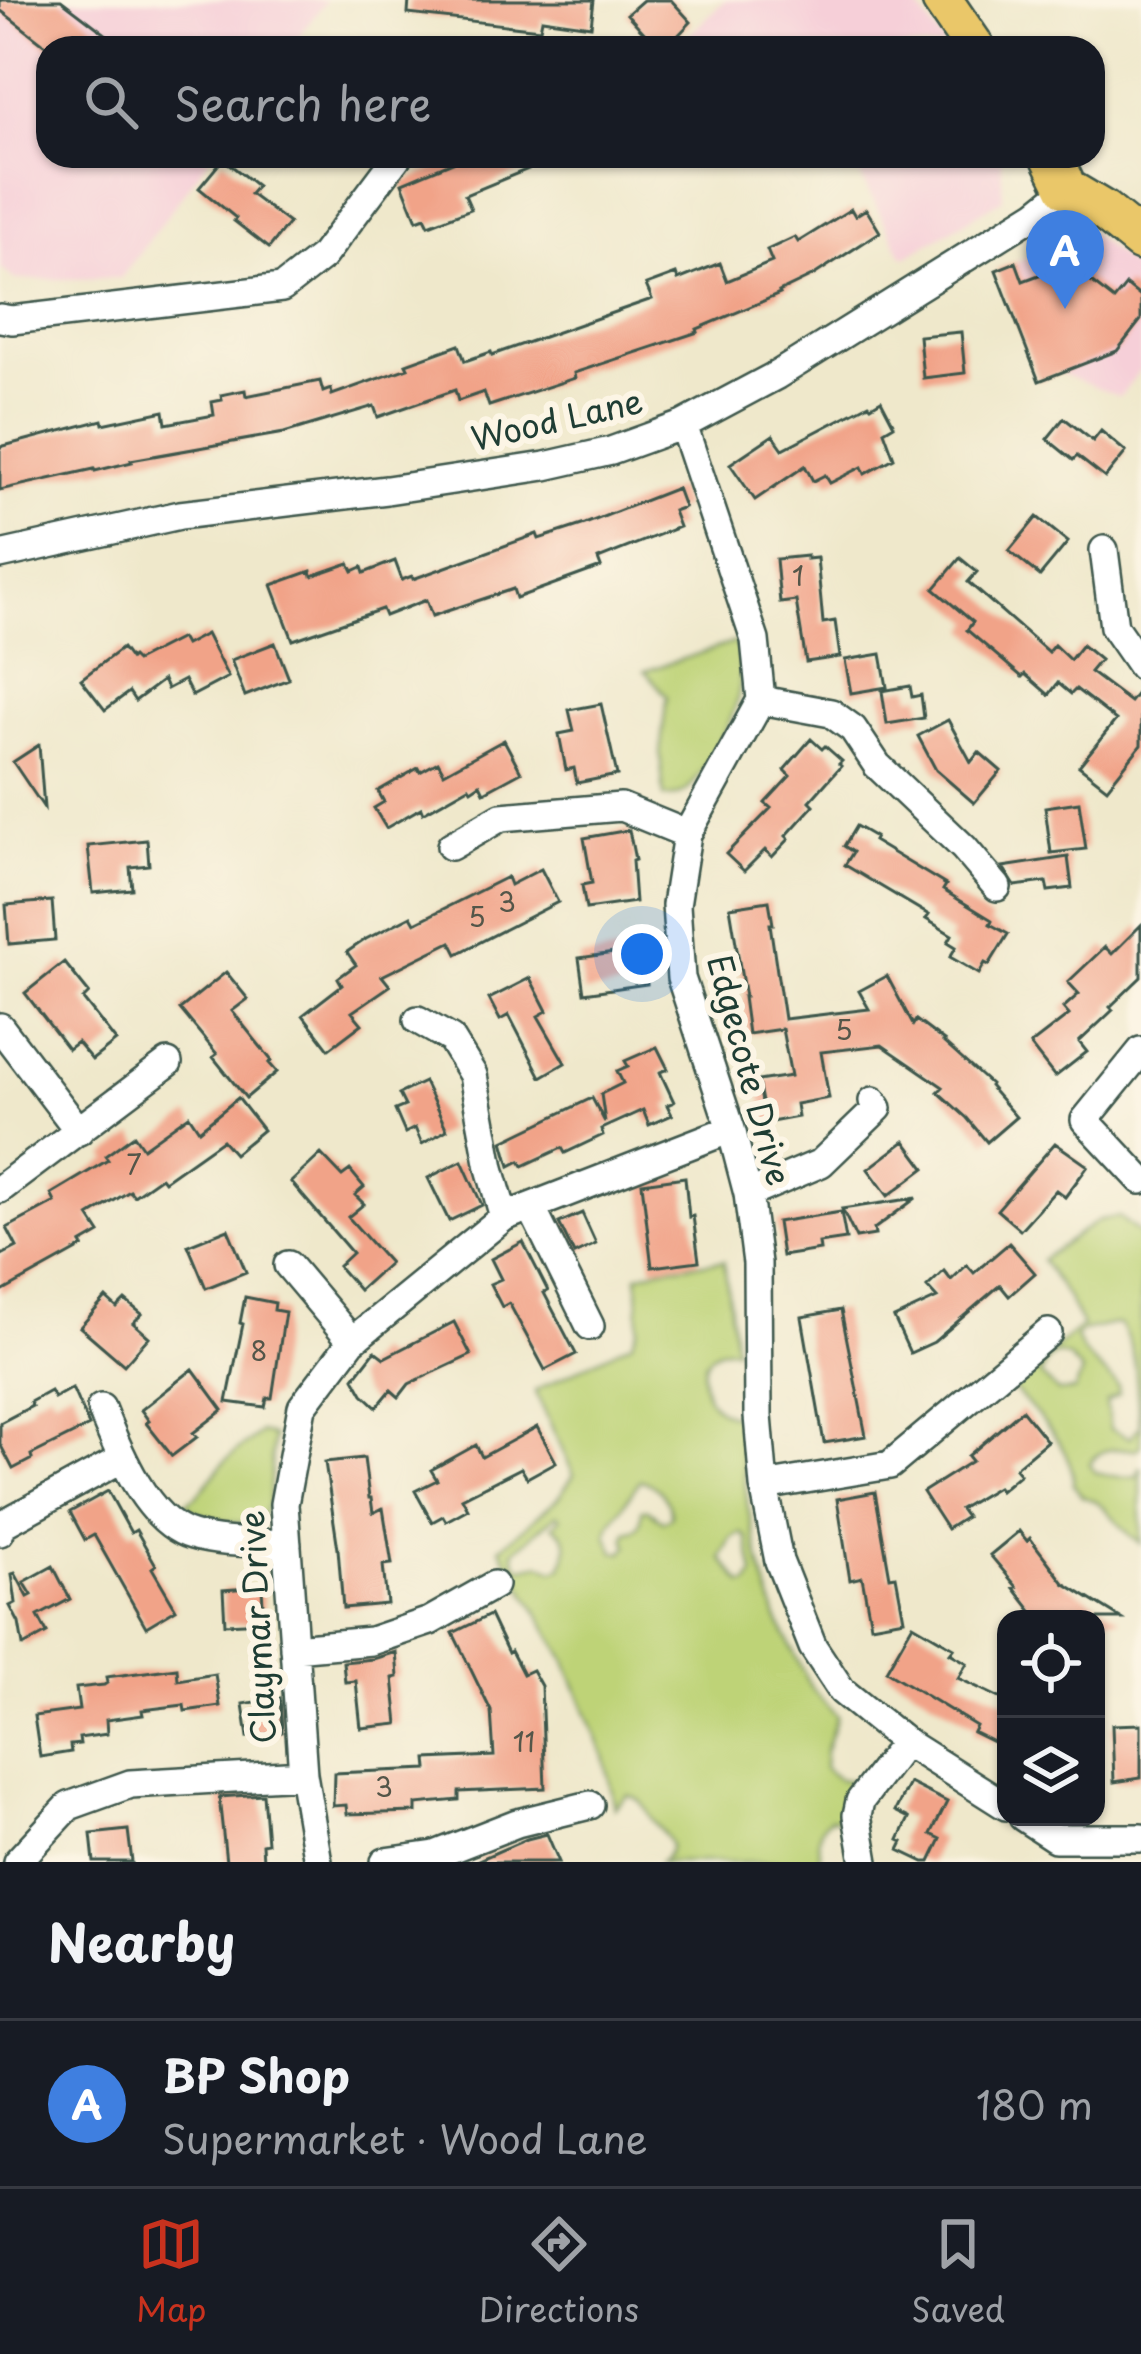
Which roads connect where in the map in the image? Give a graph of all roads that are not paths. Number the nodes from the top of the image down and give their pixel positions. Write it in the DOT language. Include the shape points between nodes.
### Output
graph roads {
  1 [pos="942,0"];
  2 [pos="967,36"];
  3 [pos="389,168"];
  4 [pos="1059,172"];
  5 [pos="1141,241"];
  6 [pos="0,318"];
  7 [pos="683,425"];
  8 [pos="1103,550"];
  9 [pos="0,555"];
  10 [pos="1141,666"];
  11 [pos="761,700"];
  12 [pos="687,834"];
  13 [pos="451,846"];
  14 [pos="997,887"];
  15 [pos="418,1020"];
  16 [pos="0,1027"];
  17 [pos="1141,1051"];
  18 [pos="168,1063"];
  19 [pos="873,1101"];
  20 [pos="731,1129"];
  21 [pos="79,1131"];
  22 [pos="1141,1180"];
  23 [pos="0,1189"];
  24 [pos="748,1194"];
  25 [pos="531,1207"];
  26 [pos="504,1217"];
  27 [pos="288,1265"];
  28 [pos="590,1326"];
  29 [pos="1048,1333"];
  30 [pos="352,1341"];
  31 [pos="101,1408"];
  32 [pos="121,1459"];
  33 [pos="764,1486"];
  34 [pos="0,1532"];
  35 [pos="287,1544"];
  36 [pos="494,1585"];
  37 [pos="294,1648"];
  38 [pos="905,1742"];
  39 [pos="304,1774"];
  40 [pos="997,1800"];
  41 [pos="590,1805"];
  42 [pos="1037,1826"];
  43 [pos="1141,1838"];
  44 [pos="17,1862"];
  45 [pos="318,1862"];
  46 [pos="385,1862"];
  47 [pos="865,1862"];
  1 -- 2 [label="highway"];
  3 -- 6 [label="street" via="323,256 282,288"];
  4 -- 5 [label="highway"];
  4 -- 7 [label="street, Wood Lane" via="1037,214"];
  7 -- 9 [label="street, Wood Lane" via="545,466 180,515"];
  7 -- 11 [label="street" via="755,640"];
  8 -- 10 [label="street" via="1114,627"];
  11 -- 12 [label="street, Edgecote Drive"];
  11 -- 14 [label="street" via="831,713 853,729"];
  12 -- 13 [label="street" via="621,807 501,817"];
  12 -- 20 [label="street, Edgecote Drive" via="676,905 681,978"];
  15 -- 26 [label="street" via="451,1039 473,1075"];
  16 -- 21 [label="street"];
  17 -- 22 [label="street" via="1085,1120"];
  18 -- 21 [label="street"];
  19 -- 24 [label="street" via="878,1108 821,1163"];
  20 -- 24 [label="street, Edgecote Drive"];
  20 -- 25 [label="street, Claymar Drive"];
  21 -- 23 [label="street"];
  24 -- 33 [label="street, Edgecote Drive"];
  25 -- 26 [label="street, Claymar Drive"];
  25 -- 28 [label="street"];
  26 -- 30 [label="street, Claymar Drive"];
  27 -- 30 [label="street"];
  29 -- 33 [label="street" via="890,1465"];
  30 -- 35 [label="street, Claymar Drive" via="302,1407 284,1504"];
  31 -- 32 [label="street"];
  32 -- 34 [label="street"];
  32 -- 35 [label="street" via="163,1518 188,1534"];
  33 -- 38 [label="street, Edgecote Drive" via="779,1561 813,1647 842,1691"];
  35 -- 37 [label="street, Claymar Drive"];
  36 -- 37 [label="street" via="430,1621 371,1641"];
  37 -- 39 [label="street, Claymar Drive"];
  38 -- 40 [label="street, Edgecote Drive"];
  38 -- 47 [label="street" via="860,1801"];
  39 -- 44 [label="street" via="130,1784 69,1806"];
  39 -- 45 [label="street, Claymar Drive"];
  41 -- 46 [label="street" via="435,1855"];
  42 -- 43 [label="street" via="1055,1838"];
}
